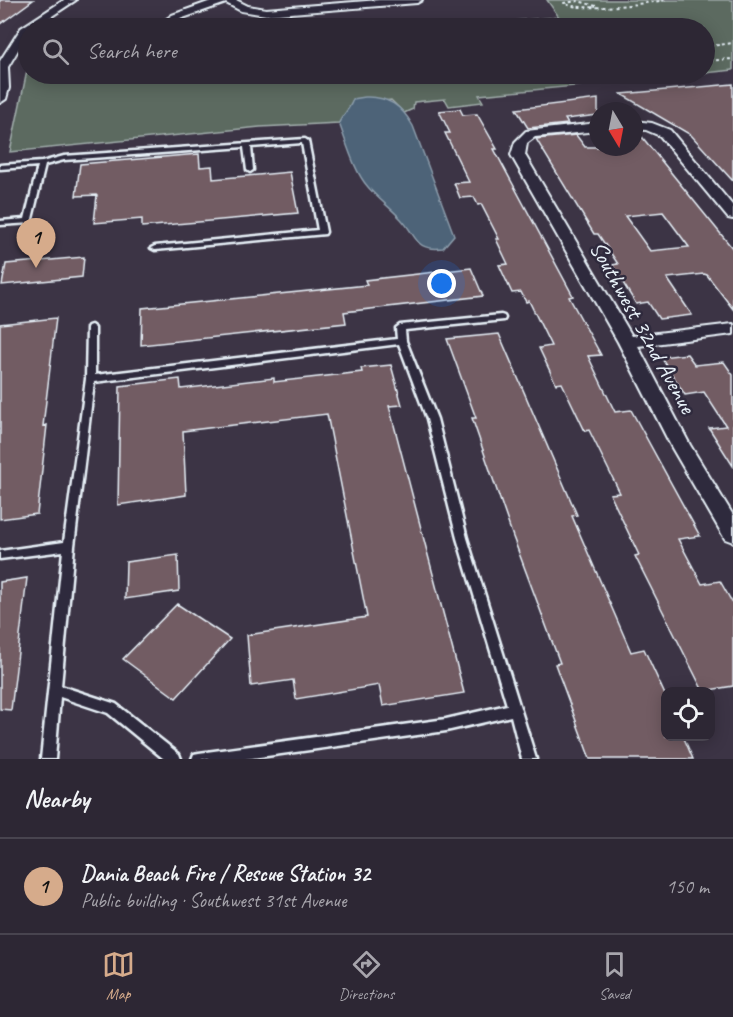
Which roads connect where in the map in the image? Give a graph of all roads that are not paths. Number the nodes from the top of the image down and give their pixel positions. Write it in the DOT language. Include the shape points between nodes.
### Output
graph roads {
  1 [pos="71,0"];
  2 [pos="224,0"];
  3 [pos="229,0"];
  4 [pos="417,0"];
  5 [pos="43,18"];
  6 [pos="174,18"];
  7 [pos="18,41"];
  8 [pos="1,67"];
  9 [pos="1,93"];
  10 [pos="643,126"];
  11 [pos="589,129"];
  12 [pos="247,144"];
  13 [pos="42,164"];
  14 [pos="0,167"];
  15 [pos="250,170"];
  16 [pos="733,215"];
  17 [pos="0,223"];
  18 [pos="155,248"];
  19 [pos="501,318"];
  20 [pos="91,328"];
  21 [pos="733,328"];
  22 [pos="402,341"];
  23 [pos="627,342"];
  24 [pos="90,379"];
  25 [pos="733,533"];
  26 [pos="69,546"];
  27 [pos="0,555"];
  28 [pos="55,690"];
  29 [pos="514,709"];
  30 [pos="48,759"];
  31 [pos="174,759"];
  32 [pos="199,759"];
  33 [pos="529,759"];
  1 -- 5 [label="street"];
  2 -- 6 [label="street"];
  3 -- 4 [label="street" via="245,9 266,12"];
  7 -- 8 [label="street"];
  8 -- 9 [label="street"];
  10 -- 16 [label="street" via="665,133"];
  11 -- 23 [label="street, Southwest 32nd Avenue" via="531,134 521,142 518,155"];
  12 -- 13 [label="lane" via="64,158"];
  12 -- 15 [label="lane"];
  12 -- 18 [label="lane" via="305,141 322,232"];
  13 -- 14 [label="lane"];
  13 -- 17 [label="lane" via="28,221"];
  19 -- 22 [label="lane" via="400,328"];
  20 -- 24 [label="lane"];
  21 -- 23 [label="street"];
  22 -- 24 [label="lane"];
  22 -- 29 [label="lane" via="432,419 462,538"];
  23 -- 25 [label="street, Southwest 32nd Avenue" via="682,448"];
  24 -- 26 [label="lane"];
  26 -- 27 [label="lane"];
  26 -- 28 [label="lane"];
  28 -- 30 [label="lane"];
  28 -- 31 [label="lane" via="112,708"];
  29 -- 32 [label="lane" via="447,725"];
  29 -- 33 [label="lane"];
}
